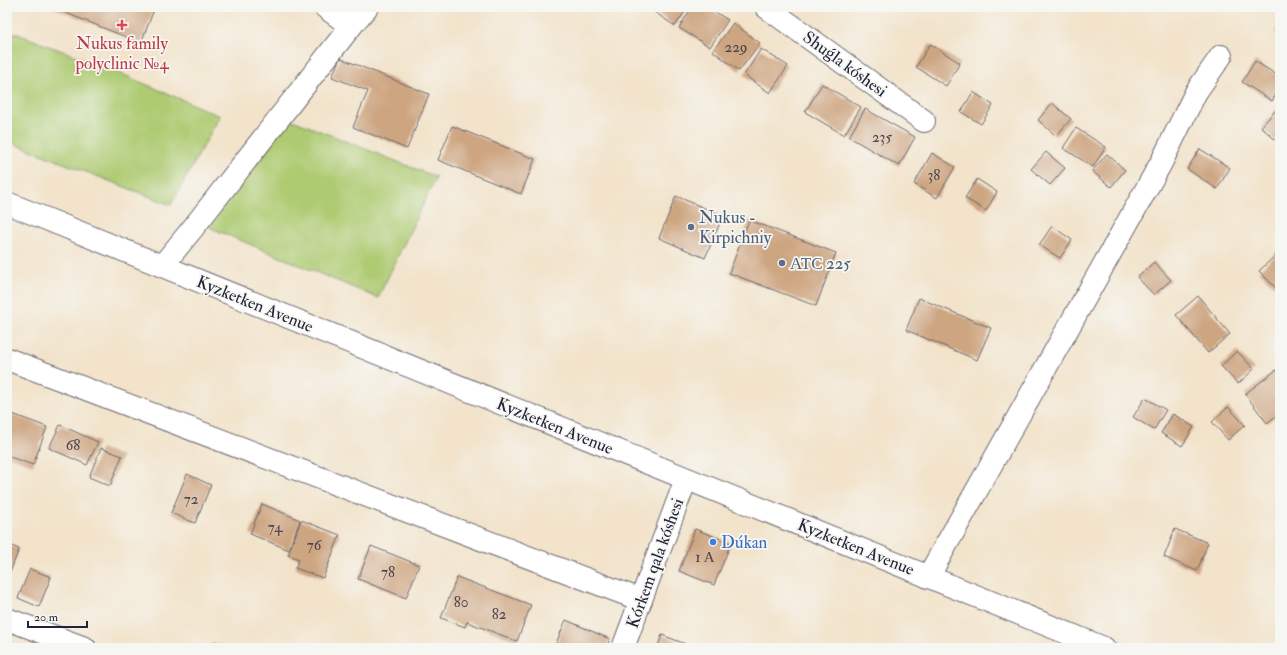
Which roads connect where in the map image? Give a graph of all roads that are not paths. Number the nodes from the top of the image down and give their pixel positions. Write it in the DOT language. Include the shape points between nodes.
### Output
graph roads {
  1 [pos="325,7"];
  2 [pos="367,7"];
  3 [pos="766,7"];
  4 [pos="351,26"];
  5 [pos="1221,56"];
  6 [pos="924,120"];
  7 [pos="7,203"];
  8 [pos="162,266"];
  9 [pos="7,359"];
  10 [pos="686,479"];
  11 [pos="928,577"];
  12 [pos="641,600"];
  13 [pos="7,619"];
  14 [pos="85,648"];
  15 [pos="623,648"];
  16 [pos="1104,648"];
  1 -- 4 [label="street"];
  2 -- 4 [label="street"];
  3 -- 6 [label="street, Shuǵla kóshesi"];
  4 -- 8 [label="street"];
  5 -- 11 [label="street" via="1196,92 1161,163"];
  7 -- 8 [label="street, Kyzketken Avenue"];
  8 -- 10 [label="street, Kyzketken Avenue"];
  9 -- 12 [label="street"];
  10 -- 11 [label="street, Kyzketken Avenue"];
  10 -- 12 [label="street, Kórkem qala kóshesi"];
  11 -- 16 [label="street, Kyzketken Avenue"];
  12 -- 15 [label="street, Kórkem qala kóshesi"];
  13 -- 14 [label="street"];
}
